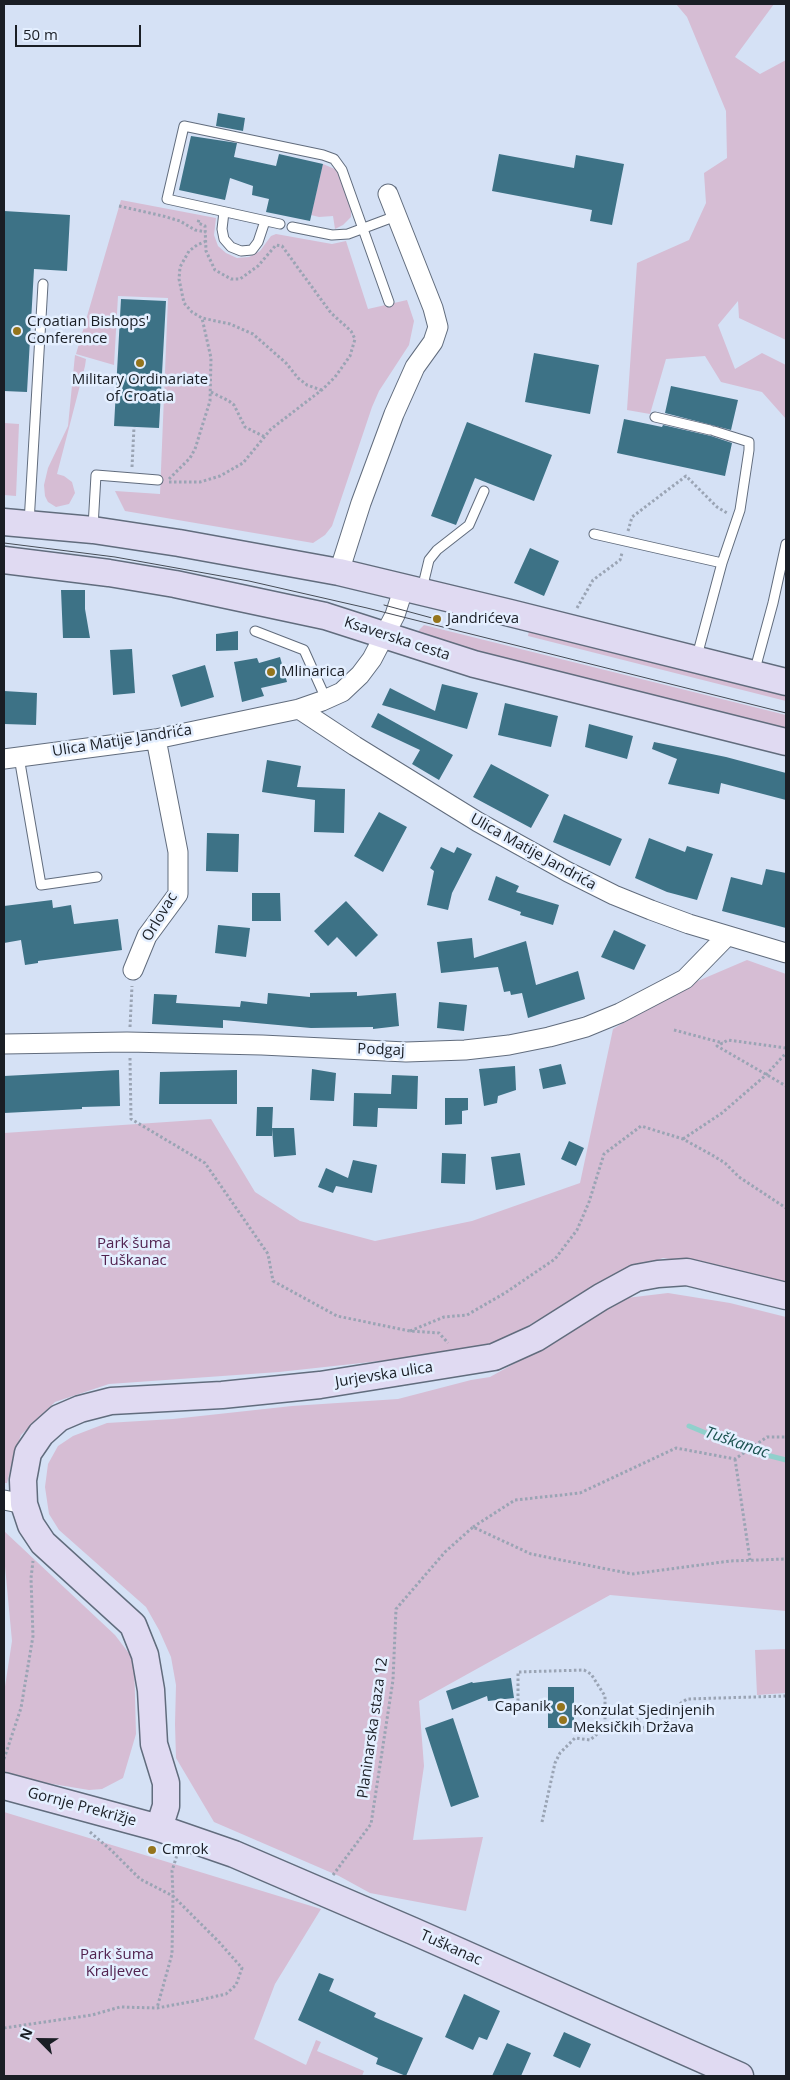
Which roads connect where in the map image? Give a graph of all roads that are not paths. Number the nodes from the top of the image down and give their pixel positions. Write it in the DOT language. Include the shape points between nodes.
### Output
graph roads {
  1 [pos="388,194"];
  2 [pos="224,212"];
  3 [pos="396,216"];
  4 [pos="266,221"];
  5 [pos="280,224"];
  6 [pos="292,227"];
  7 [pos="364,228"];
  8 [pos="43,284"];
  9 [pos="389,302"];
  10 [pos="655,417"];
  11 [pos="158,480"];
  12 [pos="484,491"];
  13 [pos="16,523"];
  14 [pos="93,530"];
  15 [pos="594,534"];
  16 [pos="786,544"];
  17 [pos="4,560"];
  18 [pos="722,563"];
  19 [pos="339,572"];
  20 [pos="413,589"];
  21 [pos="256,631"];
  22 [pos="385,636"];
  23 [pos="696,659"];
  24 [pos="754,673"];
  25 [pos="786,682"];
  26 [pos="326,700"];
  27 [pos="299,709"];
  28 [pos="156,739"];
  29 [pos="786,742"];
  30 [pos="12,758"];
  31 [pos="97,877"];
  32 [pos="727,936"];
  33 [pos="786,953"];
  34 [pos="133,970"];
  35 [pos="4,1044"];
  36 [pos="786,1296"];
  37 [pos="14,1502"];
  38 [pos="4,1786"];
  39 [pos="159,1828"];
  40 [pos="740,2076"];
  1 -- 3 [label="street"];
  2 -- 4 [label="lane"];
  2 -- 4 [label="lane" via="224,239 241,251 252,250"];
  2 -- 7 [label="lane" via="167,199 184,126 334,159 342,170"];
  3 -- 7 [label="lane"];
  3 -- 19 [label="street" via="438,327 394,414"];
  4 -- 5 [label="lane"];
  6 -- 7 [label="lane" via="332,235"];
  7 -- 9 [label="lane"];
  8 -- 13 [label="lane"];
  10 -- 18 [label="lane" via="749,442 748,466"];
  11 -- 14 [label="lane" via="96,474"];
  12 -- 20 [label="lane" via="469,525 437,550"];
  13 -- 14 [label="street"];
  14 -- 19 [label="street"];
  15 -- 18 [label="lane"];
  16 -- 24 [label="lane" via="774,603"];
  17 -- 22 [label="street, Ksaverska cesta" via="204,589 325,616"];
  18 -- 23 [label="lane"];
  19 -- 20 [label="street"];
  20 -- 22 [label="street, Ulica Matije Jandrića"];
  20 -- 23 [label="street"];
  21 -- 26 [label="lane" via="304,650"];
  22 -- 26 [label="street, Ulica Matije Jandrića" via="360,675 342,692"];
  22 -- 29 [label="street, Ksaverska cesta" via="515,675"];
  23 -- 24 [label="street"];
  24 -- 25 [label="street"];
  26 -- 27 [label="street, Ulica Matije Jandrića"];
  27 -- 28 [label="street, Ulica Matije Jandrića"];
  27 -- 32 [label="street, Ulica Matije Jandrića" via="469,817 568,872 632,903"];
  28 -- 30 [label="street, Ulica Matije Jandrića"];
  28 -- 34 [label="street, Orlovac" via="178,852 178,894 147,936"];
  30 -- 31 [label="lane" via="41,885"];
  32 -- 33 [label="street, Ulica Matije Jandrića"];
  32 -- 35 [label="street, Podgaj" via="684,979 620,1013 586,1027 509,1045 406,1052 253,1044"];
  36 -- 37 [label="street, Jurjevska ulica" via="687,1272 658,1274 636,1278 536,1338 494,1358 320,1385 111,1401 80,1409 59,1418 41,1434 28,1453 23,1480"];
  37 -- 39 [label="street" via="42,1543 132,1625 145,1655 154,1744 166,1783 166,1806"];
  38 -- 39 [label="street, Gornje Prekrižje"];
  39 -- 40 [label="street, Tuškanac" via="260,1865"];
}
